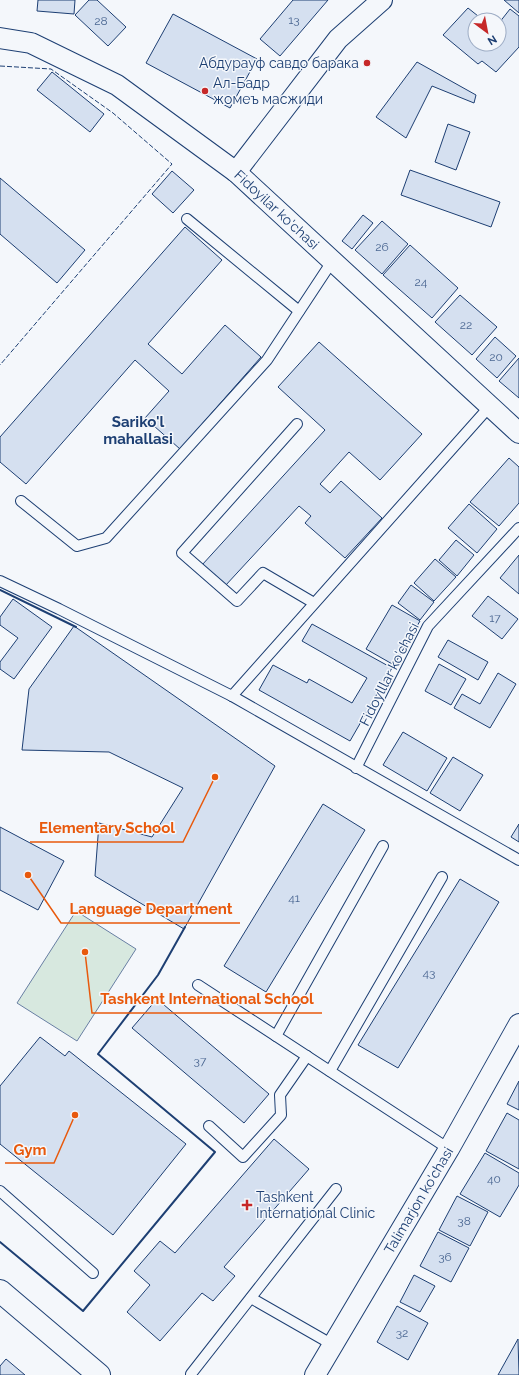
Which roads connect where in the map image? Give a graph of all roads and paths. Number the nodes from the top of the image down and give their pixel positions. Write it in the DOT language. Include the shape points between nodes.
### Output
graph roads {
  1 [pos="382,0"];
  2 [pos="0,38"];
  3 [pos="236,172"];
  4 [pos="188,219"];
  5 [pos="333,260"];
  6 [pos="299,311"];
  7 [pos="490,406"];
  8 [pos="298,424"];
  9 [pos="519,432"];
  10 [pos="21,500"];
  11 [pos="519,528"];
  12 [pos="0,582"];
  13 [pos="314,603"];
  14 [pos="232,696"];
  15 [pos="356,768"];
  16 [pos="383,846"];
  17 [pos="519,860"];
  18 [pos="442,876"];
  19 [pos="198,985"];
  20 [pos="519,1024"];
  21 [pos="276,1036"];
  22 [pos="307,1056"];
  23 [pos="330,1072"];
  24 [pos="209,1126"];
  25 [pos="449,1149"];
  26 [pos="336,1189"];
  27 [pos="0,1191"];
  28 [pos="93,1273"];
  29 [pos="0,1291"];
  30 [pos="251,1298"];
  31 [pos="333,1345"];
  32 [pos="191,1374"];
  33 [pos="99,1375"];
  34 [pos="315,1375"];
  1 -- 3 [label="street" via="338,39"];
  2 -- 3 [label="street, Fidoyilar ko'chasi" via="31,42 117,85"];
  3 -- 5 [label="street, Fidoyilar ko'chasi"];
  4 -- 6 [label="lane"];
  5 -- 6 [label="lane"];
  5 -- 7 [label="street, Fidoyilar ko'chasi"];
  6 -- 10 [label="lane" via="267,360 106,538 77,546"];
  7 -- 9 [label="street, Fidoyilar ko'chasi"];
  7 -- 13 [label="lane"];
  8 -- 13 [label="lane" via="182,553 237,600 263,573"];
  11 -- 15 [label="lane, Fidoylllar ko'chasi" via="428,626"];
  12 -- 14 [label="lane"];
  13 -- 14 [label="lane"];
  14 -- 15 [label="lane"];
  15 -- 17 [label="lane"];
  16 -- 21 [label="lane"];
  18 -- 23 [label="lane"];
  19 -- 21 [label="lane"];
  20 -- 25 [label="street, Talimarjon ko'chasi"];
  21 -- 22 [label="lane"];
  22 -- 23 [label="lane"];
  22 -- 24 [label="lane" via="280,1095 281,1115 243,1157"];
  23 -- 25 [label="lane"];
  25 -- 31 [label="street, Talimarjon ko'chasi"];
  26 -- 30 [label="lane"];
  27 -- 28 [label="lane"];
  29 -- 33 [label="main road"];
  30 -- 31 [label="lane"];
  30 -- 32 [label="lane"];
  31 -- 34 [label="street, Talimarjon ko'chasi"];
}
